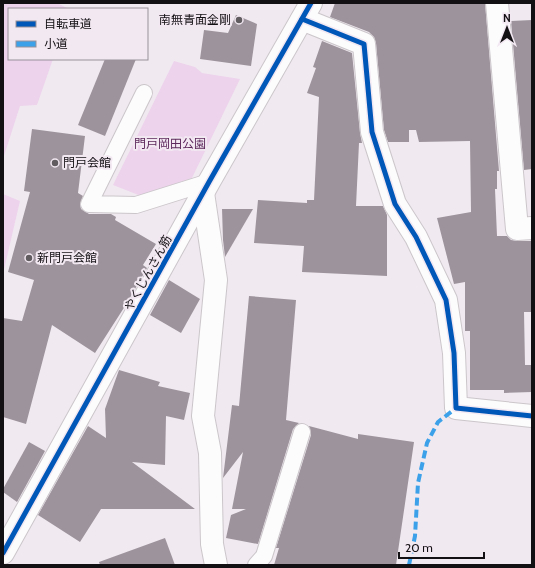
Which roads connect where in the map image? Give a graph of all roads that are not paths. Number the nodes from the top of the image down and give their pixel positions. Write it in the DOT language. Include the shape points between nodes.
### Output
graph roads {
  1 [pos="497,3"];
  2 [pos="307,11"];
  3 [pos="144,93"];
  4 [pos="206,188"];
  5 [pos="532,228"];
  6 [pos="532,416"];
  7 [pos="302,432"];
  8 [pos="9,530"];
  9 [pos="3,553"];
  10 [pos="216,565"];
  11 [pos="256,565"];
  1 -- 5 [label="street" via="517,229"];
  2 -- 4 [label="street, やくじんさん筋"];
  2 -- 6 [label="street" via="364,44 372,132 376,146 395,204 416,237 446,300 454,353 456,408"];
  3 -- 4 [label="lane" via="89,204 136,205"];
  4 -- 8 [label="street, やくじんさん筋"];
  4 -- 10 [label="street" via="216,280 203,416 210,453 212,544"];
  7 -- 11 [label="lane" via="264,556"];
  8 -- 9 [label="street, やくじんさん筋"];
}
